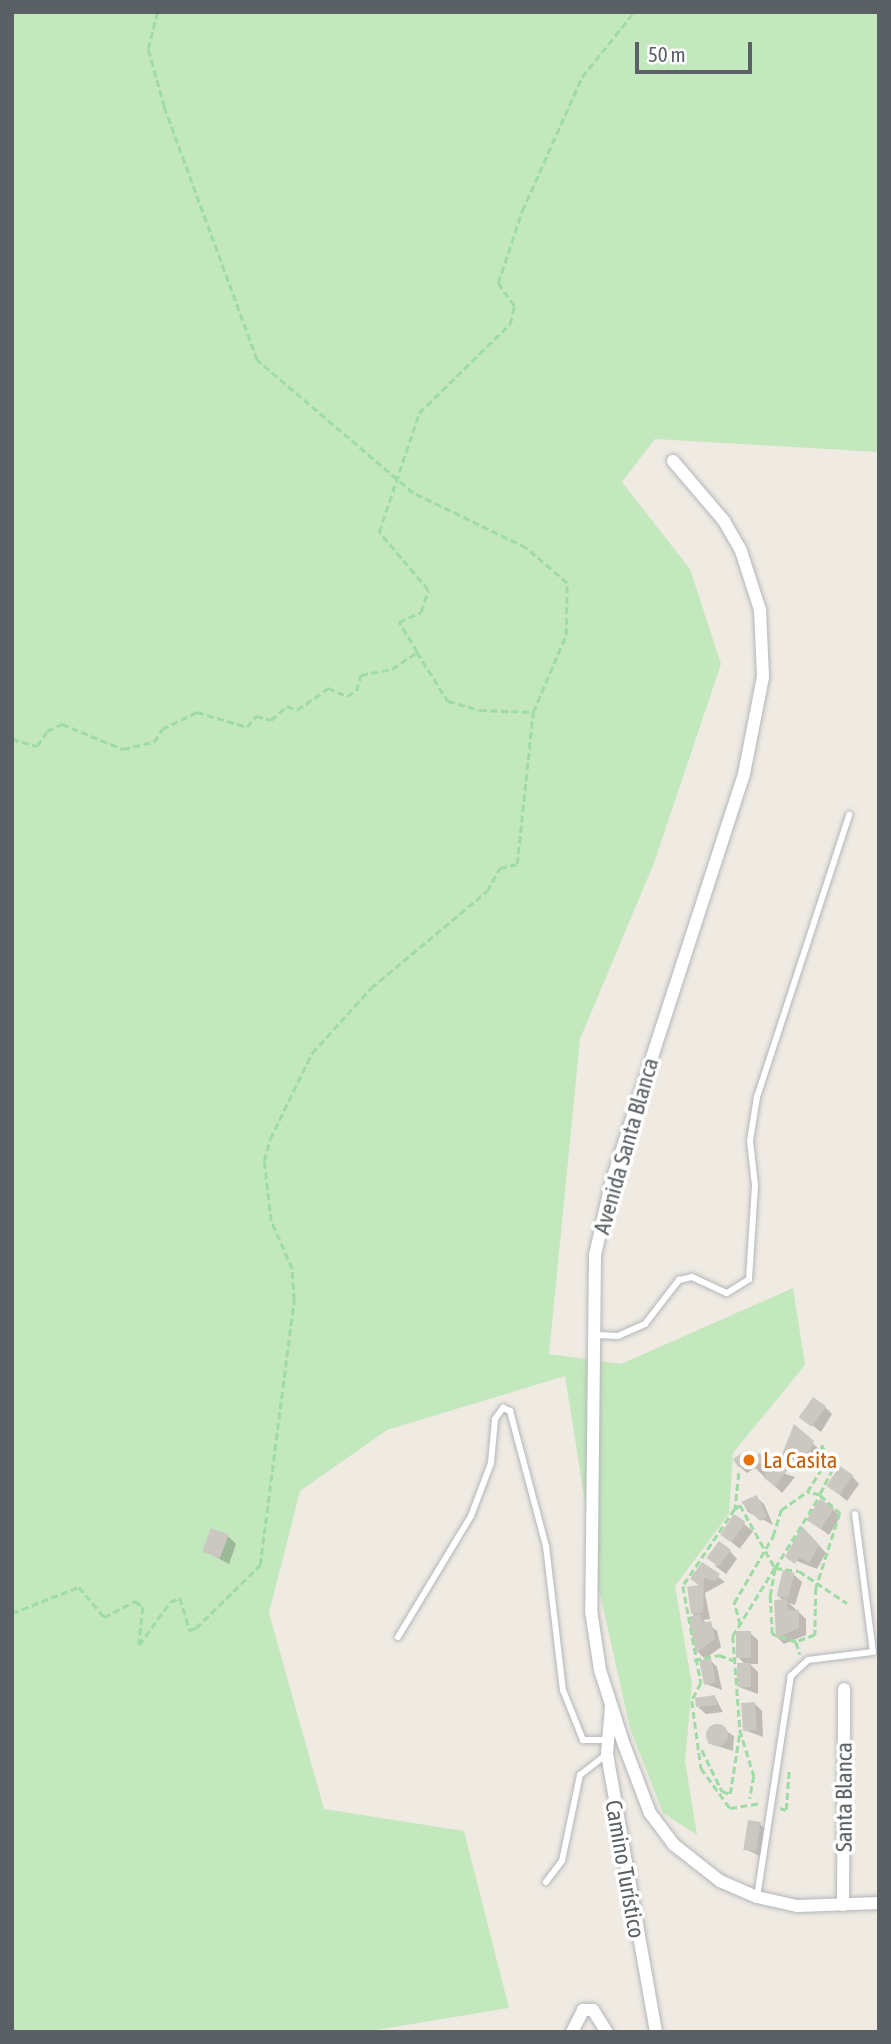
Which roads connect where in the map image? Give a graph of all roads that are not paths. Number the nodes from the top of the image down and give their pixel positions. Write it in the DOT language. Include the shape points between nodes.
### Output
graph roads {
  1 [pos="673,461"];
  2 [pos="849,815"];
  3 [pos="597,1335"];
  4 [pos="855,1514"];
  5 [pos="398,1637"];
  6 [pos="844,1689"];
  7 [pos="611,1707"];
  8 [pos="605,1740"];
  9 [pos="607,1754"];
  10 [pos="546,1882"];
  11 [pos="757,1897"];
  12 [pos="879,1903"];
  13 [pos="843,1905"];
  14 [pos="572,2032"];
  15 [pos="607,2032"];
  16 [pos="656,2032"];
  1 -- 3 [label="street, Avenida Santa Blanca" via="741,551 760,610 763,677 744,774 611,1184 595,1255"];
  2 -- 3 [label="lane" via="757,1097 750,1141 755,1185 749,1279 727,1293 692,1277 679,1280 645,1324 618,1336"];
  3 -- 7 [label="street, Avenida Santa Blanca" via="591,1610"];
  4 -- 11 [label="lane" via="873,1652 802,1663 791,1676"];
  5 -- 8 [label="lane" via="471,1516 491,1463 495,1419 503,1408 510,1411 546,1546 563,1690 583,1740"];
  6 -- 13 [label="street, Santa Blanca"];
  7 -- 8 [label="street, Camino Turístico"];
  7 -- 11 [label="street, Avenida Santa Blanca" via="661,1829 703,1870"];
  8 -- 9 [label="street, Camino Turístico"];
  9 -- 10 [label="lane" via="580,1775 562,1861"];
  9 -- 16 [label="street, Camino Turístico"];
  11 -- 13 [label="street, Avenida Santa Blanca" via="797,1906"];
  12 -- 13 [label="street, Avenida Santa Blanca"];
  14 -- 15 [label="street" via="583,2010 593,2010"];
}
